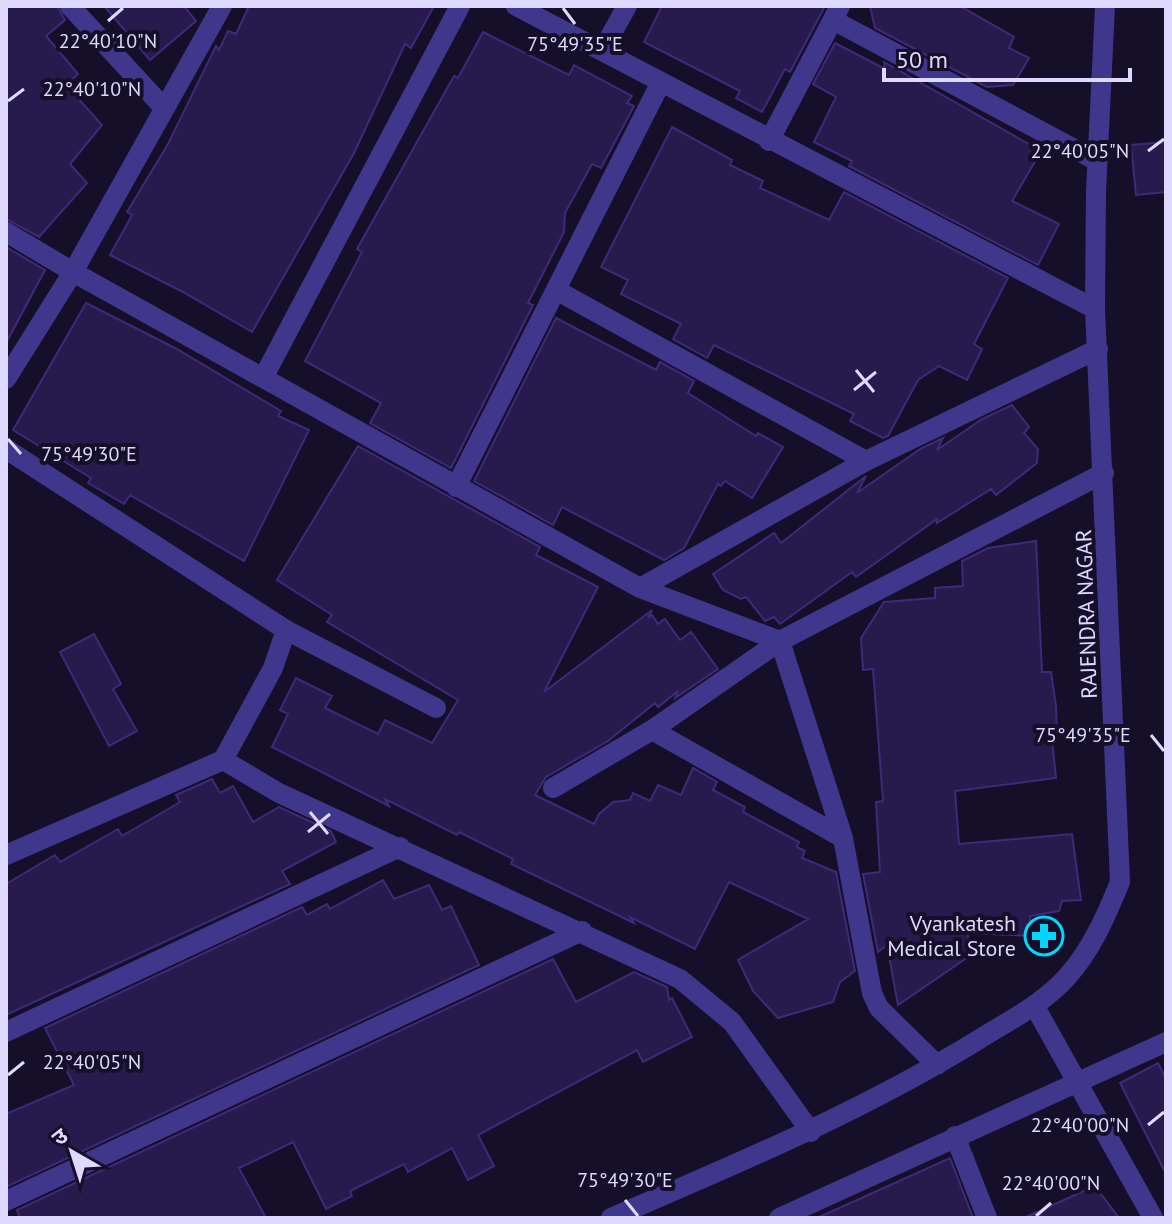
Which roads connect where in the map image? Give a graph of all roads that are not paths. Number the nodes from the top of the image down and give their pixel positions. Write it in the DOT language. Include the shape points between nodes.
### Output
graph roads {
  1 [pos="70,6"];
  2 [pos="222,6"];
  3 [pos="460,6"];
  4 [pos="516,6"];
  5 [pos="627,6"];
  6 [pos="1105,6"];
  7 [pos="836,13"];
  8 [pos="602,51"];
  9 [pos="661,82"];
  10 [pos="164,108"];
  11 [pos="769,141"];
  12 [pos="1097,161"];
  13 [pos="6,232"];
  14 [pos="73,272"];
  15 [pos="556,290"];
  16 [pos="1095,309"];
  17 [pos="1098,349"];
  18 [pos="263,378"];
  19 [pos="6,379"];
  20 [pos="6,449"];
  21 [pos="866,461"];
  22 [pos="1104,473"];
  23 [pos="456,487"];
  24 [pos="640,588"];
  25 [pos="286,630"];
  26 [pos="780,641"];
  27 [pos="436,708"];
  28 [pos="652,730"];
  29 [pos="223,760"];
  30 [pos="553,788"];
  31 [pos="843,838"];
  32 [pos="400,847"];
  33 [pos="6,855"];
  34 [pos="582,931"];
  35 [pos="1034,1005"];
  36 [pos="6,1032"];
  37 [pos="1166,1042"];
  38 [pos="937,1065"];
  39 [pos="1076,1080"];
  40 [pos="811,1132"];
  41 [pos="955,1136"];
  42 [pos="6,1201"];
  43 [pos="611,1218"];
  44 [pos="779,1218"];
  45 [pos="987,1218"];
  46 [pos="1153,1218"];
  1 -- 10 [label="street"];
  2 -- 10 [label="street"];
  3 -- 18 [label="street"];
  4 -- 8 [label="street"];
  5 -- 8 [label="street"];
  6 -- 12 [label="street, RAJENDRA NAGAR"];
  7 -- 11 [label="street"];
  7 -- 12 [label="street"];
  8 -- 9 [label="street"];
  9 -- 11 [label="street"];
  9 -- 15 [label="street"];
  10 -- 14 [label="street"];
  11 -- 16 [label="street"];
  12 -- 16 [label="street, RAJENDRA NAGAR"];
  13 -- 14 [label="street"];
  14 -- 18 [label="street"];
  14 -- 19 [label="street"];
  15 -- 21 [label="street"];
  15 -- 23 [label="street"];
  16 -- 17 [label="street, RAJENDRA NAGAR"];
  17 -- 21 [label="street"];
  17 -- 22 [label="street, RAJENDRA NAGAR"];
  18 -- 23 [label="street"];
  20 -- 25 [label="street"];
  21 -- 24 [label="street"];
  22 -- 26 [label="street"];
  22 -- 35 [label="street, RAJENDRA NAGAR" via="1120,882 1098,933 1066,978"];
  23 -- 24 [label="street"];
  24 -- 26 [label="street"];
  25 -- 27 [label="street"];
  25 -- 29 [label="street" via="273,668"];
  26 -- 28 [label="street"];
  26 -- 31 [label="street"];
  28 -- 30 [label="street"];
  28 -- 31 [label="street"];
  29 -- 32 [label="street" via="279,793"];
  29 -- 33 [label="street"];
  31 -- 38 [label="street" via="872,993 879,1008"];
  32 -- 34 [label="street"];
  32 -- 36 [label="street"];
  34 -- 40 [label="street" via="680,979 705,998 732,1022"];
  34 -- 42 [label="street"];
  35 -- 38 [label="street, RAJENDRA NAGAR"];
  35 -- 39 [label="street"];
  37 -- 39 [label="street"];
  38 -- 40 [label="street, RAJENDRA NAGAR"];
  39 -- 41 [label="street"];
  39 -- 46 [label="street"];
  40 -- 43 [label="street, RAJENDRA NAGAR"];
  41 -- 44 [label="street"];
  41 -- 45 [label="street"];
}
